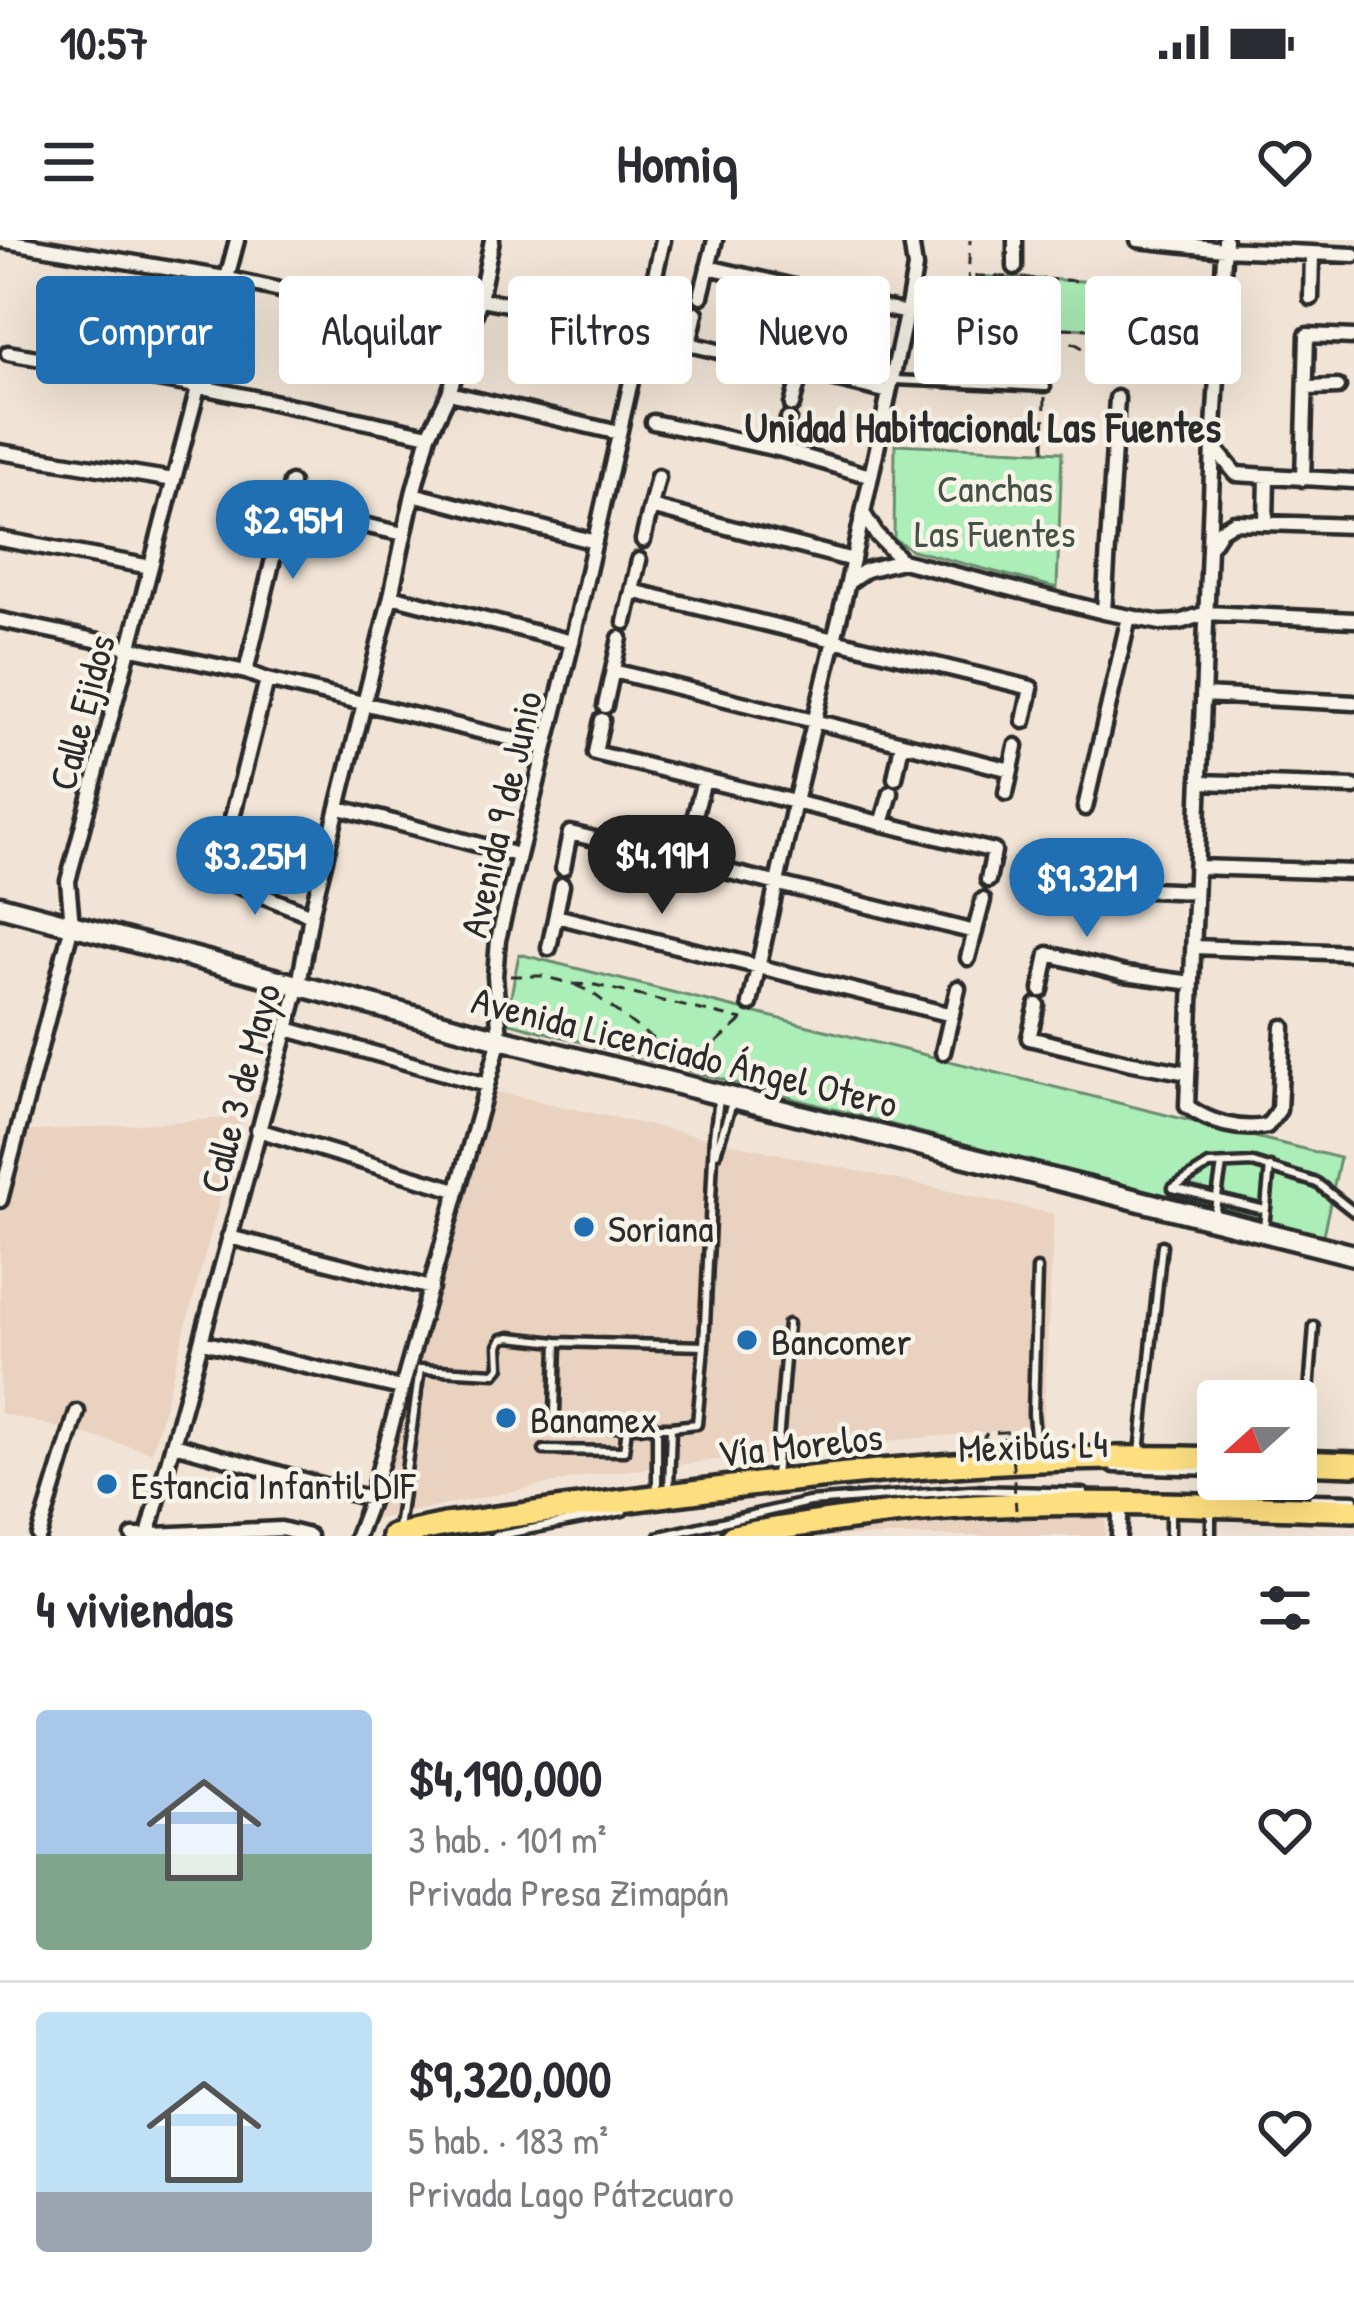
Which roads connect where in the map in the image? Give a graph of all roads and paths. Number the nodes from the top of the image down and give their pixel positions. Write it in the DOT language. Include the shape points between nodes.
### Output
graph roads {
  1 [pos="0,240"];
  2 [pos="237,240"];
  3 [pos="491,240"];
  4 [pos="663,240"];
  5 [pos="715,240"];
  6 [pos="911,240"];
  7 [pos="970,240"];
  8 [pos="1015,240"];
  9 [pos="1138,240"];
  10 [pos="1224,244"];
  11 [pos="1312,254"];
  12 [pos="1354,255"];
  13 [pos="708,267"];
  14 [pos="1015,267"];
  15 [pos="213,276"];
  16 [pos="226,276"];
  17 [pos="655,276"];
  18 [pos="968,276"];
  19 [pos="1222,276"];
  20 [pos="484,277"];
  21 [pos="701,296"];
  22 [pos="1311,298"];
  23 [pos="914,306"];
  24 [pos="907,307"];
  25 [pos="696,314"];
  26 [pos="1354,337"];
  27 [pos="716,351"];
  28 [pos="8,353"];
  29 [pos="452,384"];
  30 [pos="631,384"];
  31 [pos="798,384"];
  32 [pos="878,384"];
  33 [pos="939,384"];
  34 [pos="984,384"];
  35 [pos="1116,384"];
  36 [pos="1216,384"];
  37 [pos="197,386"];
  38 [pos="890,386"];
  39 [pos="1046,387"];
  40 [pos="1338,387"];
  41 [pos="1306,388"];
  42 [pos="449,393"];
  43 [pos="1117,398"];
  44 [pos="653,422"];
  45 [pos="620,433"];
  46 [pos="429,435"];
  47 [pos="1213,446"];
  48 [pos="782,450"];
  49 [pos="0,452"];
  50 [pos="870,476"];
  51 [pos="658,477"];
  52 [pos="1267,477"];
  53 [pos="1304,479"];
  54 [pos="174,480"];
  55 [pos="1354,481"];
  56 [pos="291,482"];
  57 [pos="413,494"];
  58 [pos="651,507"];
  59 [pos="286,508"];
  60 [pos="862,512"];
  61 [pos="1266,522"];
  62 [pos="1354,526"];
  63 [pos="404,534"];
  64 [pos="0,538"];
  65 [pos="644,540"];
  66 [pos="595,542"];
  67 [pos="1209,550"];
  68 [pos="639,560"];
  69 [pos="853,560"];
  70 [pos="902,561"];
  71 [pos="151,567"];
  72 [pos="848,582"];
  73 [pos="632,591"];
  74 [pos="391,596"];
  75 [pos="1104,612"];
  76 [pos="1206,613"];
  77 [pos="1129,617"];
  78 [pos="0,620"];
  79 [pos="1354,620"];
  80 [pos="625,622"];
  81 [pos="620,638"];
  82 [pos="832,640"];
  83 [pos="572,642"];
  84 [pos="130,646"];
  85 [pos="613,670"];
  86 [pos="246,672"];
  87 [pos="267,680"];
  88 [pos="1203,695"];
  89 [pos="1354,703"];
  90 [pos="363,704"];
  91 [pos="1024,721"];
  92 [pos="813,722"];
  93 [pos="902,744"];
  94 [pos="1016,746"];
  95 [pos="545,747"];
  96 [pos="1011,770"];
  97 [pos="896,778"];
  98 [pos="704,780"];
  99 [pos="1200,782"];
  100 [pos="1354,787"];
  101 [pos="891,793"];
  102 [pos="1006,793"];
  103 [pos="794,802"];
  104 [pos="340,808"];
  105 [pos="1085,808"];
  106 [pos="882,824"];
  107 [pos="518,855"];
  108 [pos="685,861"];
  109 [pos="1030,866"];
  110 [pos="1196,867"];
  111 [pos="563,868"];
  112 [pos="1354,872"];
  113 [pos="988,880"];
  114 [pos="776,884"];
  115 [pos="562,885"];
  116 [pos="1196,892"];
  117 [pos="983,900"];
  118 [pos="0,906"];
  119 [pos="311,915"];
  120 [pos="556,916"];
  121 [pos="72,925"];
  122 [pos="975,932"];
  123 [pos="1194,947"];
  124 [pos="549,949"];
  125 [pos="1354,953"];
  126 [pos="968,958"];
  127 [pos="757,964"];
  128 [pos="495,976"];
  129 [pos="1192,983"];
  130 [pos="573,984"];
  131 [pos="299,985"];
  132 [pos="958,988"];
  133 [pos="750,1004"];
  134 [pos="952,1016"];
  135 [pos="1283,1027"];
  136 [pos="287,1029"];
  137 [pos="500,1039"];
  138 [pos="944,1052"];
  139 [pos="692,1063"];
  140 [pos="1189,1072"];
  141 [pos="672,1082"];
  142 [pos="487,1085"];
  143 [pos="726,1096"];
  144 [pos="258,1130"];
  145 [pos="715,1156"];
  146 [pos="1222,1165"];
  147 [pos="1270,1168"];
  148 [pos="457,1190"];
  149 [pos="1217,1198"];
  150 [pos="0,1200"];
  151 [pos="1264,1210"];
  152 [pos="1354,1211"];
  153 [pos="1213,1219"];
  154 [pos="1264,1232"];
  155 [pos="229,1237"];
  156 [pos="1162,1245"];
  157 [pos="1354,1255"];
  158 [pos="1037,1269"];
  159 [pos="431,1288"];
  160 [pos="788,1324"];
  161 [pos="1314,1326"];
  162 [pos="202,1342"];
  163 [pos="557,1342"];
  164 [pos="704,1346"];
  165 [pos="1308,1380"];
  166 [pos="401,1388"];
  167 [pos="77,1412"];
  168 [pos="627,1427"];
  169 [pos="658,1427"];
  170 [pos="671,1427"];
  171 [pos="1035,1430"];
  172 [pos="175,1444"];
  173 [pos="544,1450"];
  174 [pos="1140,1456"];
  175 [pos="1197,1458"];
  176 [pos="1037,1461"];
  177 [pos="1317,1466"];
  178 [pos="1110,1468"];
  179 [pos="1354,1468"];
  180 [pos="1197,1470"];
  181 [pos="1015,1472"];
  182 [pos="774,1480"];
  183 [pos="663,1495"];
  184 [pos="1197,1495"];
  185 [pos="1317,1498"];
  186 [pos="371,1499"];
  187 [pos="1354,1499"];
  188 [pos="1121,1502"];
  189 [pos="1170,1504"];
  190 [pos="1211,1505"];
  191 [pos="1016,1510"];
  192 [pos="1354,1510"];
  193 [pos="148,1535"];
  194 [pos="39,1536"];
  195 [pos="133,1536"];
  196 [pos="309,1536"];
  197 [pos="357,1536"];
  198 [pos="395,1536"];
  199 [pos="494,1536"];
  200 [pos="660,1536"];
  201 [pos="733,1536"];
  202 [pos="1119,1536"];
  203 [pos="1170,1536"];
  204 [pos="1211,1536"];
  1 -- 15 [label="street"];
  2 -- 16 [label="street, Calle Ejidos"];
  3 -- 20 [label="street, Calle 3 de Mayo"];
  4 -- 17 [label="street, Avenida 9 de Junio"];
  5 -- 13 [label="street"];
  6 -- 24 [label="street"];
  7 -- 18 [label="path"];
  8 -- 14 [label="street"];
  9 -- 10 [label="street"];
  10 -- 11 [label="street"];
  10 -- 19 [label="street"];
  11 -- 12 [label="street"];
  11 -- 22 [label="street"];
  13 -- 21 [label="street"];
  13 -- 24 [label="street"];
  23 -- 24 [label="path"];
  24 -- 38 [label="street"];
  25 -- 27 [label="street" via="689,344"];
  26 -- 41 [label="street" via="1307,335"];
  28 -- 37 [label="street"];
  29 -- 42 [label="street, Calle 3 de Mayo"];
  30 -- 45 [label="street, Avenida 9 de Junio"];
  31 -- 48 [label="street"];
  32 -- 38 [label="street"];
  33 -- 38 [label="lane"];
  34 -- 39 [label="lane"];
  35 -- 43 [label="path"];
  36 -- 47 [label="street"];
  37 -- 46 [label="street"];
  37 -- 54 [label="street, Calle Ejidos"];
  38 -- 50 [label="street"];
  40 -- 41 [label="street"];
  41 -- 53 [label="street"];
  42 -- 45 [label="street"];
  42 -- 46 [label="street, Calle 3 de Mayo"];
  43 -- 75 [label="street"];
  44 -- 48 [label="street"];
  45 -- 66 [label="street, Avenida 9 de Junio"];
  46 -- 57 [label="street, Calle 3 de Mayo"];
  47 -- 52 [label="street" via="1236,474"];
  47 -- 67 [label="street"];
  48 -- 50 [label="street"];
  49 -- 54 [label="street"];
  50 -- 60 [label="street"];
  51 -- 58 [label="street"];
  52 -- 53 [label="street"];
  52 -- 61 [label="street"];
  53 -- 55 [label="street"];
  54 -- 71 [label="street, Calle Ejidos"];
  56 -- 59 [label="street"];
  57 -- 63 [label="street, Calle 3 de Mayo"];
  57 -- 66 [label="street"];
  58 -- 65 [label="street"];
  58 -- 69 [label="street"];
  59 -- 63 [label="street"];
  59 -- 86 [label="street"];
  60 -- 69 [label="street"];
  60 -- 70 [label="street"];
  61 -- 62 [label="street"];
  61 -- 67 [label="street" via="1234,523"];
  63 -- 74 [label="street, Calle 3 de Mayo"];
  64 -- 71 [label="street"];
  66 -- 83 [label="street, Avenida 9 de Junio"];
  67 -- 76 [label="street"];
  68 -- 73 [label="street"];
  69 -- 72 [label="street"];
  70 -- 72 [label="street"];
  70 -- 75 [label="street"];
  71 -- 84 [label="street, Calle Ejidos"];
  72 -- 82 [label="street"];
  73 -- 80 [label="street"];
  73 -- 82 [label="street"];
  74 -- 83 [label="street"];
  74 -- 90 [label="street, Calle 3 de Mayo"];
  75 -- 77 [label="street"];
  76 -- 77 [label="street" via="1161,623"];
  76 -- 79 [label="street"];
  76 -- 88 [label="street"];
  77 -- 105 [label="street"];
  78 -- 84 [label="street"];
  81 -- 85 [label="street"];
  82 -- 91 [label="street" via="1031,688"];
  82 -- 92 [label="street"];
  83 -- 95 [label="street, Avenida 9 de Junio"];
  84 -- 86 [label="street"];
  84 -- 121 [label="street, Calle Ejidos" via="68,881"];
  85 -- 92 [label="street"];
  85 -- 98 [label="street" via="595,753"];
  86 -- 87 [label="street"];
  87 -- 90 [label="street"];
  87 -- 119 [label="street" via="217,877"];
  88 -- 89 [label="street"];
  88 -- 99 [label="street"];
  90 -- 95 [label="street"];
  90 -- 104 [label="street, Calle 3 de Mayo"];
  92 -- 93 [label="street"];
  92 -- 103 [label="street"];
  93 -- 96 [label="street"];
  93 -- 97 [label="street"];
  94 -- 96 [label="street"];
  95 -- 107 [label="street, Avenida 9 de Junio"];
  96 -- 102 [label="street"];
  98 -- 103 [label="street"];
  98 -- 108 [label="street"];
  99 -- 100 [label="street"];
  99 -- 110 [label="street"];
  101 -- 106 [label="street"];
  103 -- 106 [label="street"];
  103 -- 114 [label="street"];
  104 -- 107 [label="street"];
  104 -- 119 [label="street, Calle 3 de Mayo"];
  106 -- 113 [label="street" via="994,851"];
  107 -- 128 [label="street, Avenida 9 de Junio"];
  108 -- 111 [label="street" via="570,833"];
  108 -- 114 [label="street"];
  109 -- 116 [label="street" via="1128,889"];
  110 -- 112 [label="street"];
  110 -- 116 [label="street"];
  114 -- 122 [label="street"];
  114 -- 127 [label="street"];
  115 -- 120 [label="street"];
  116 -- 123 [label="street"];
  117 -- 122 [label="street"];
  118 -- 121 [label="main road, Avenida Licenciado Ángel Otero"];
  119 -- 131 [label="street, Calle 3 de Mayo"];
  120 -- 124 [label="street"];
  120 -- 127 [label="street"];
  121 -- 131 [label="main road, Avenida Licenciado Ángel Otero"];
  121 -- 150 [label="street, Calle Ejidos"];
  122 -- 126 [label="street"];
  123 -- 125 [label="street"];
  123 -- 129 [label="street"];
  127 -- 133 [label="street"];
  127 -- 134 [label="street"];
  128 -- 130 [label="path"];
  128 -- 137 [label="street, Avenida 9 de Junio"];
  129 -- 140 [label="street"];
  129 -- 140 [label="street" via="1048,954 1029,1038"];
  130 -- 139 [label="path"];
  130 -- 139 [label="path" via="743,1019"];
  131 -- 136 [label="street, Calle 3 de Mayo"];
  131 -- 137 [label="main road, Avenida Licenciado Ángel Otero"];
  132 -- 134 [label="street"];
  134 -- 138 [label="street"];
  135 -- 140 [label="street" via="1279,1111 1267,1126 1202,1117 1187,1106"];
  136 -- 142 [label="street"];
  136 -- 144 [label="street, Calle 3 de Mayo"];
  137 -- 141 [label="main road, Avenida Licenciado Ángel Otero"];
  137 -- 142 [label="street, Avenida 9 de Junio"];
  139 -- 141 [label="path"];
  141 -- 143 [label="main road, Avenida Licenciado Ángel Otero"];
  142 -- 148 [label="street, Avenida 9 de Junio"];
  143 -- 145 [label="lane"];
  143 -- 145 [label="lane"];
  143 -- 153 [label="main road, Avenida Licenciado Ángel Otero"];
  144 -- 148 [label="street"];
  144 -- 155 [label="street, Calle 3 de Mayo"];
  145 -- 164 [label="lane"];
  146 -- 147 [label="lane"];
  146 -- 149 [label="lane"];
  146 -- 149 [label="lane" via="1173,1187"];
  147 -- 151 [label="lane"];
  147 -- 152 [label="lane" via="1317,1183"];
  148 -- 159 [label="street, Avenida 9 de Junio"];
  149 -- 151 [label="lane"];
  149 -- 153 [label="lane"];
  151 -- 154 [label="lane"];
  153 -- 154 [label="main road, Avenida Licenciado Ángel Otero"];
  154 -- 157 [label="main road, Avenida Licenciado Ángel Otero"];
  155 -- 159 [label="street"];
  155 -- 162 [label="street, Calle 3 de Mayo"];
  156 -- 174 [label="lane"];
  158 -- 171 [label="lane"];
  159 -- 166 [label="street, Avenida 9 de Junio"];
  160 -- 182 [label="lane"];
  161 -- 165 [label="lane"];
  162 -- 166 [label="street"];
  162 -- 172 [label="street, Calle 3 de Mayo"];
  163 -- 164 [label="lane"];
  163 -- 168 [label="lane" via="557,1423"];
  163 -- 198 [label="lane" via="502,1339 495,1372 420,1369"];
  164 -- 170 [label="lane" via="697,1424"];
  166 -- 186 [label="street, Avenida 9 de Junio"];
  167 -- 194 [label="street"];
  168 -- 169 [label="lane"];
  168 -- 173 [label="lane" via="624,1451"];
  169 -- 170 [label="lane"];
  169 -- 183 [label="lane"];
  170 -- 183 [label="lane"];
  171 -- 176 [label="lane"];
  171 -- 191 [label="path, bridge" via="984,1437 1011,1438"];
  172 -- 186 [label="street"];
  172 -- 193 [label="street, Calle 3 de Mayo"];
  174 -- 175 [label="main road, Vía Morelos"];
  174 -- 176 [label="main road, Vía Morelos"];
  176 -- 182 [label="main road, Vía Morelos"];
  177 -- 179 [label="main road"];
  178 -- 180 [label="lane, Mexibús L4"];
  181 -- 199 [label="lane, Mexibús L4" via="667,1502"];
  182 -- 183 [label="main road, Vía Morelos"];
  183 -- 198 [label="main road, Vía Morelos"];
  184 -- 200 [label="lane, Mexibús L4" via="970,1490 809,1502"];
  185 -- 187 [label="lane"];
  186 -- 197 [label="street, Avenida 9 de Junio"];
  188 -- 189 [label="main road, Vía Morelos"];
  188 -- 201 [label="main road, Vía Morelos" via="848,1516"];
  188 -- 202 [label="street"];
  189 -- 190 [label="main road, Vía Morelos"];
  189 -- 203 [label="lane"];
  190 -- 192 [label="main road, Vía Morelos"];
  190 -- 204 [label="lane"];
  193 -- 195 [label="street"];
  193 -- 196 [label="street" via="281,1529"];
}
